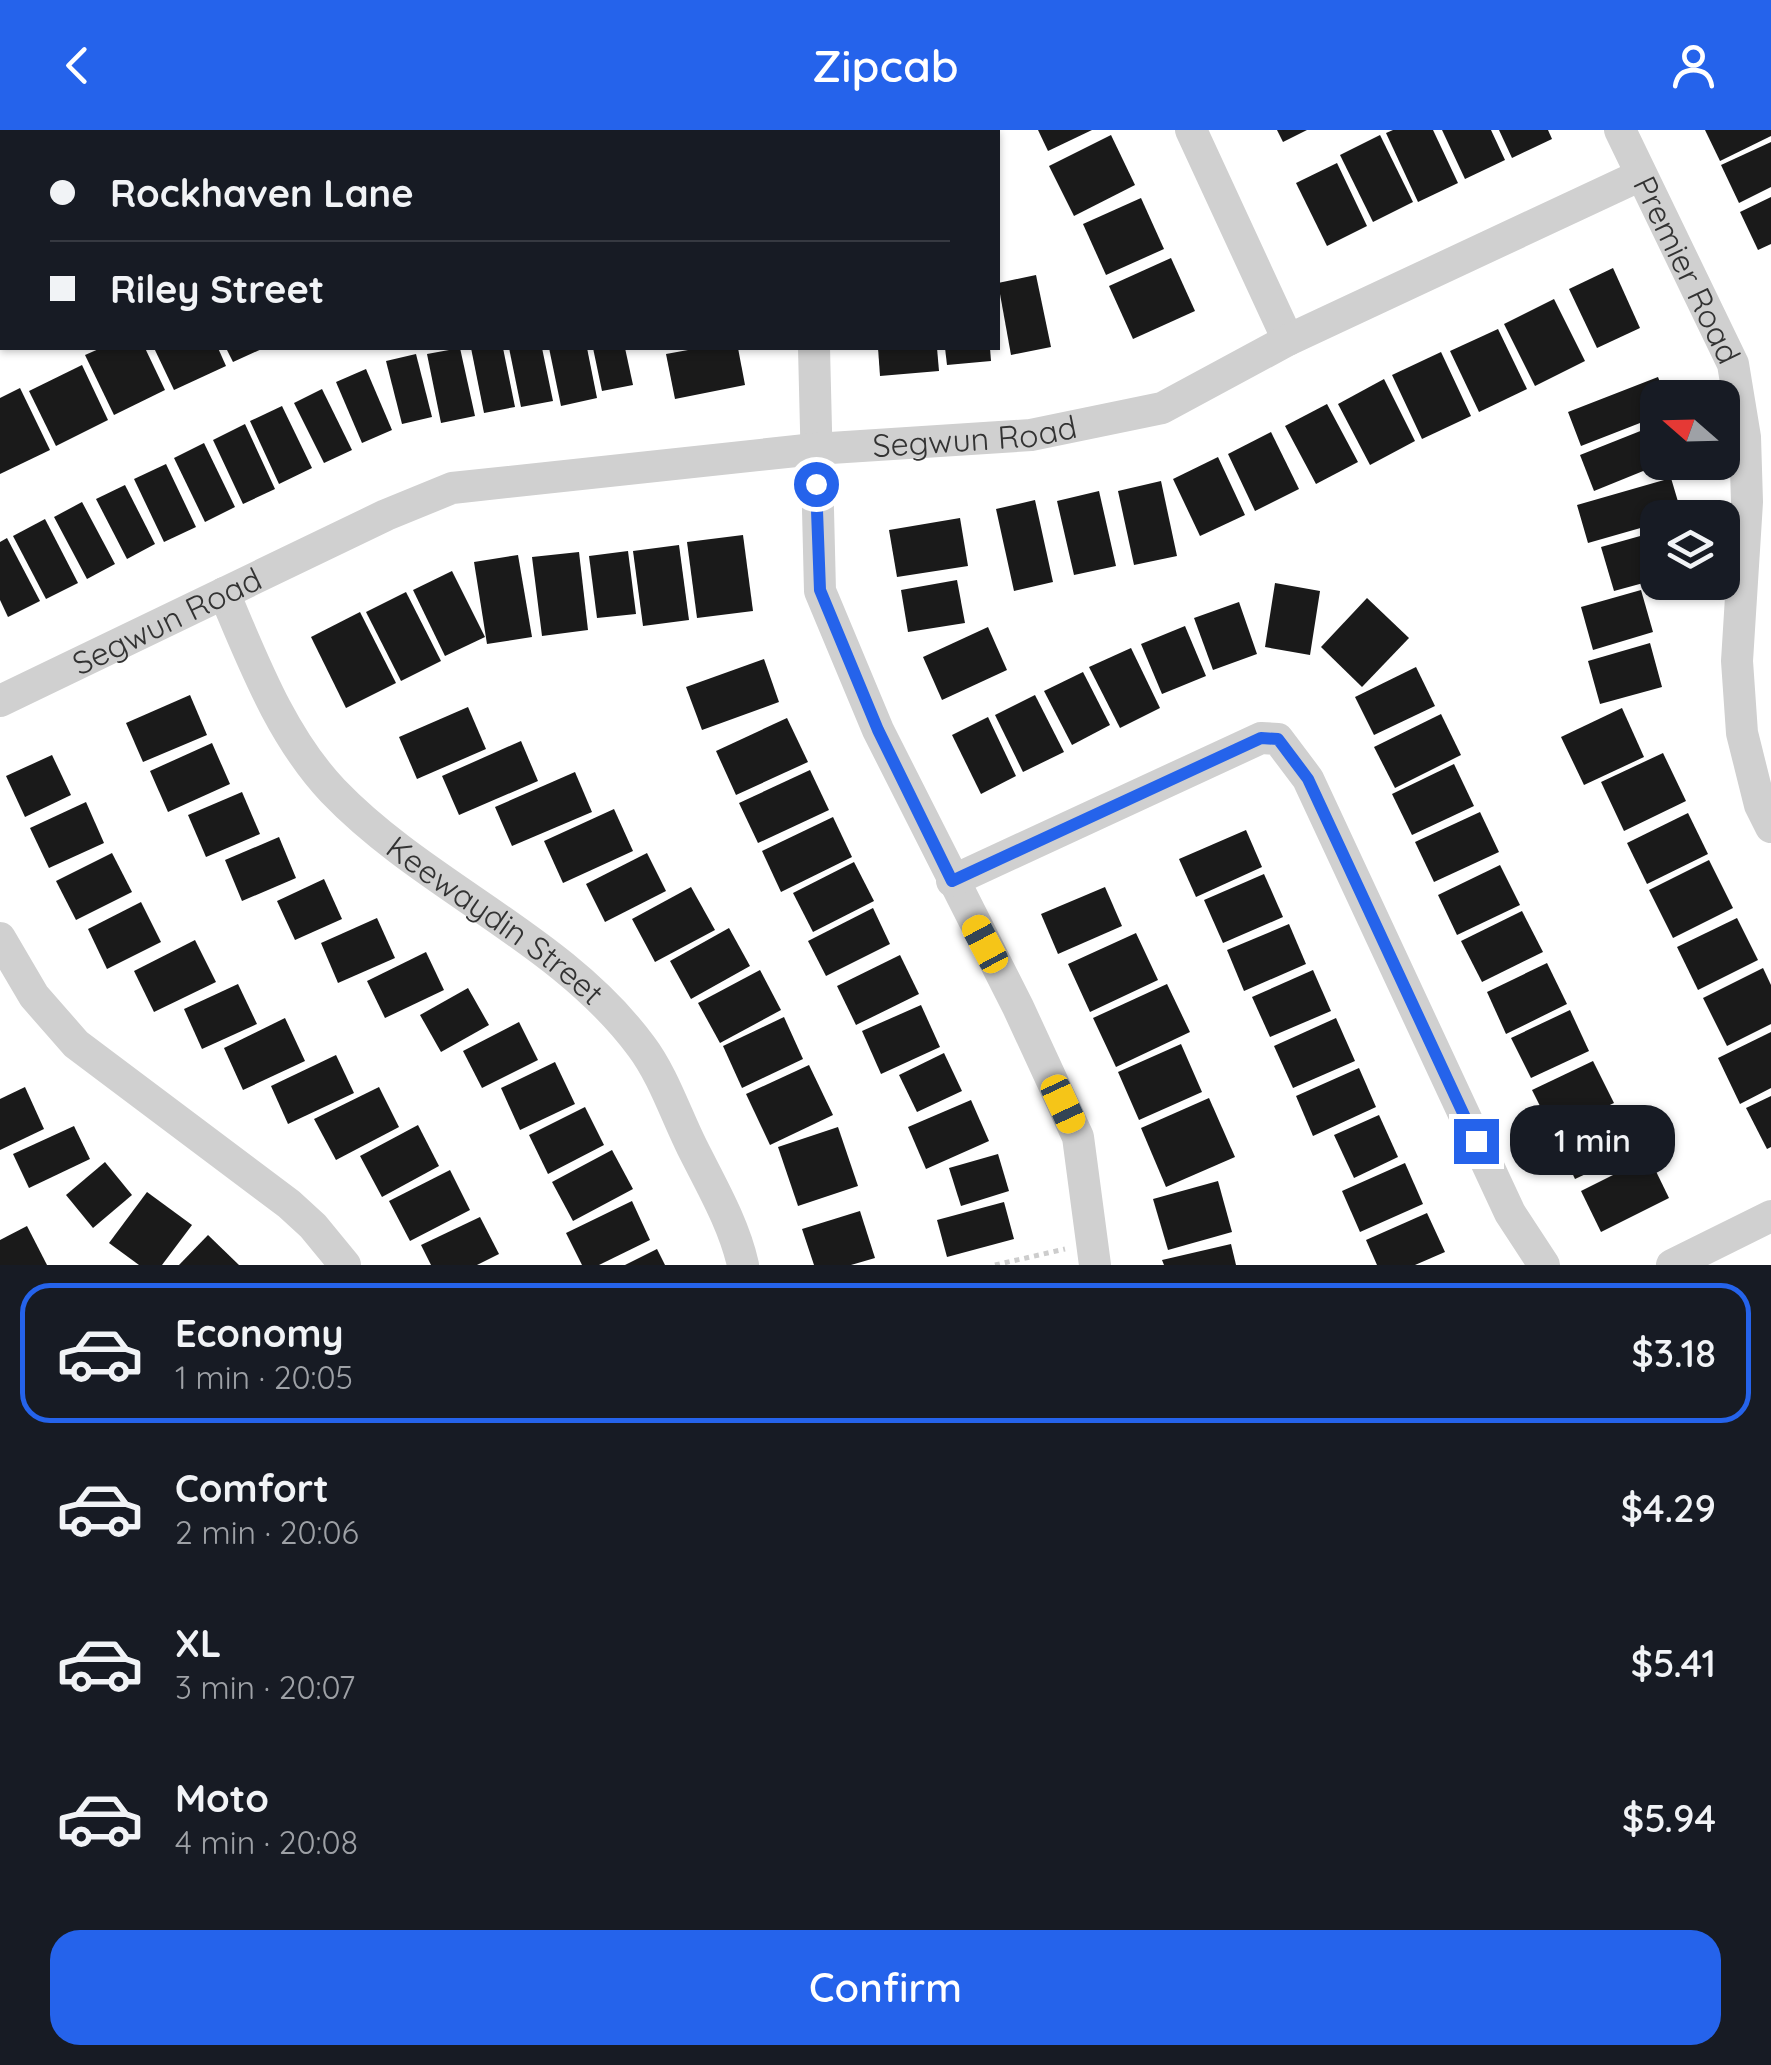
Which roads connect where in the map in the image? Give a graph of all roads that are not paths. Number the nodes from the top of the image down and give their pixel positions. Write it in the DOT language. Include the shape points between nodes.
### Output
graph roads {
  1 [pos="1192,130"];
  2 [pos="1620,130"];
  3 [pos="1641,175"];
  4 [pos="1288,340"];
  5 [pos="814,350"];
  6 [pos="815,449"];
  7 [pos="224,593"];
  8 [pos="0,701"];
  9 [pos="1767,811"];
  10 [pos="952,881"];
  11 [pos="0,938"];
  12 [pos="1771,1216"];
  13 [pos="1095,1254"];
  14 [pos="345,1265"];
  15 [pos="743,1265"];
  16 [pos="1544,1265"];
  17 [pos="1672,1265"];
  1 -- 4 [label="street"];
  2 -- 3 [label="street, Premier Road"];
  3 -- 4 [label="street, Segwun Road"];
  3 -- 9 [label="street, Premier Road" via="1734,364 1745,437 1737,661 1742,732"];
  4 -- 6 [label="street, Segwun Road" via="1162,408 1031,435"];
  5 -- 6 [label="street"];
  6 -- 7 [label="street, Segwun Road" via="452,488"];
  6 -- 10 [label="street" via="820,590 878,730"];
  7 -- 8 [label="street, Segwun Road"];
  7 -- 15 [label="street, Keewaydin Street" via="267,690 332,790 573,976 644,1049"];
  10 -- 13 [label="street" via="1078,1137"];
  10 -- 16 [label="street" via="1261,738 1278,739 1308,779 1510,1213"];
  11 -- 14 [label="street" via="34,996 76,1044 288,1204"];
  12 -- 17 [label="street"];
}
